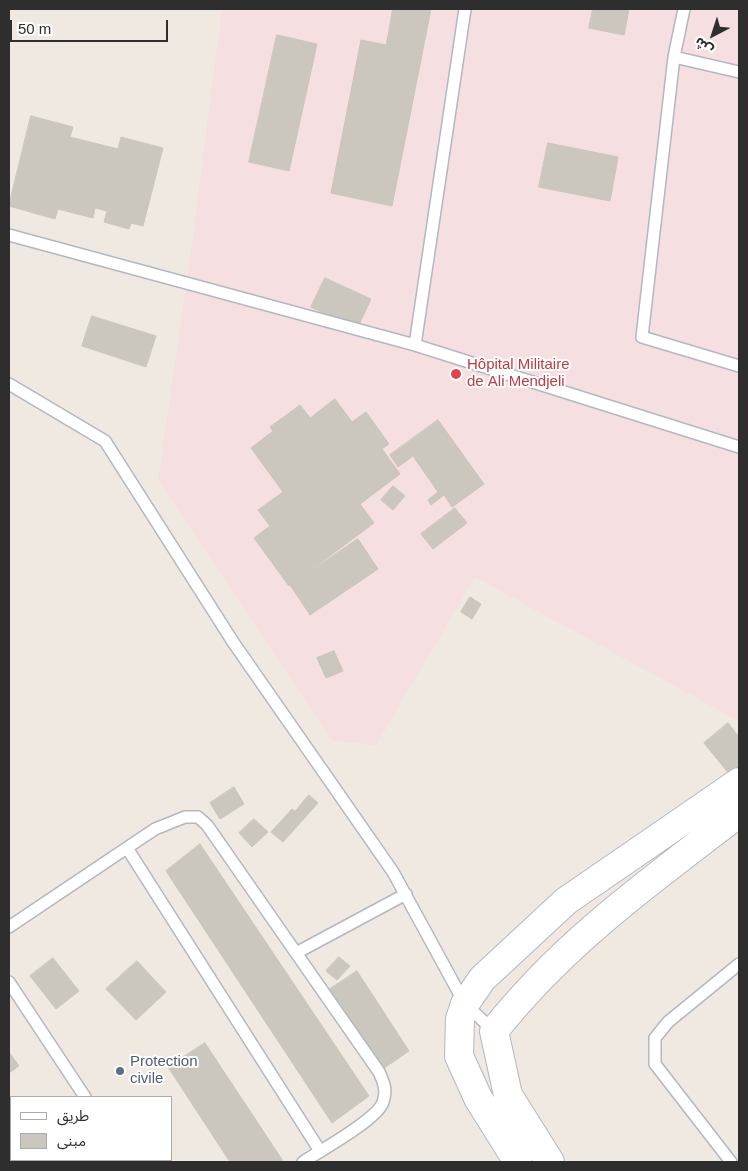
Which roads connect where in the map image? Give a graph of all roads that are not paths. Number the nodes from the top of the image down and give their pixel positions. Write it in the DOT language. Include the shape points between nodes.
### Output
graph roads {
  1 [pos="465,9"];
  2 [pos="684,9"];
  3 [pos="674,56"];
  4 [pos="739,72"];
  5 [pos="9,235"];
  6 [pos="415,345"];
  7 [pos="739,366"];
  8 [pos="9,384"];
  9 [pos="739,447"];
  10 [pos="739,782"];
  11 [pos="739,813"];
  12 [pos="127,848"];
  13 [pos="406,894"];
  14 [pos="9,928"];
  15 [pos="296,952"];
  16 [pos="739,964"];
  17 [pos="9,982"];
  18 [pos="465,1004"];
  19 [pos="494,1031"];
  20 [pos="85,1096"];
  21 [pos="320,1151"];
  22 [pos="303,1162"];
  23 [pos="518,1162"];
  24 [pos="550,1162"];
  25 [pos="731,1162"];
  1 -- 6 [label="lane"];
  2 -- 3 [label="lane"];
  3 -- 4 [label="lane"];
  3 -- 7 [label="lane" via="642,337"];
  5 -- 6 [label="lane"];
  6 -- 9 [label="lane"];
  8 -- 13 [label="lane" via="105,441 233,642"];
  10 -- 18 [label="main road" via="566,901 482,979"];
  11 -- 19 [label="main road" via="602,919 549,968"];
  12 -- 14 [label="lane"];
  12 -- 15 [label="lane" via="155,829 185,817 198,817 207,825"];
  12 -- 21 [label="lane"];
  13 -- 15 [label="lane"];
  13 -- 18 [label="lane"];
  15 -- 21 [label="lane" via="379,1072 386,1088 383,1104 372,1117"];
  16 -- 25 [label="lane" via="668,1022 656,1038 655,1064"];
  17 -- 20 [label="lane"];
  18 -- 19 [label="lane"];
  18 -- 23 [label="main road" via="460,1019 459,1056 478,1098"];
  19 -- 24 [label="main road" via="508,1095"];
  21 -- 22 [label="lane"];
}
